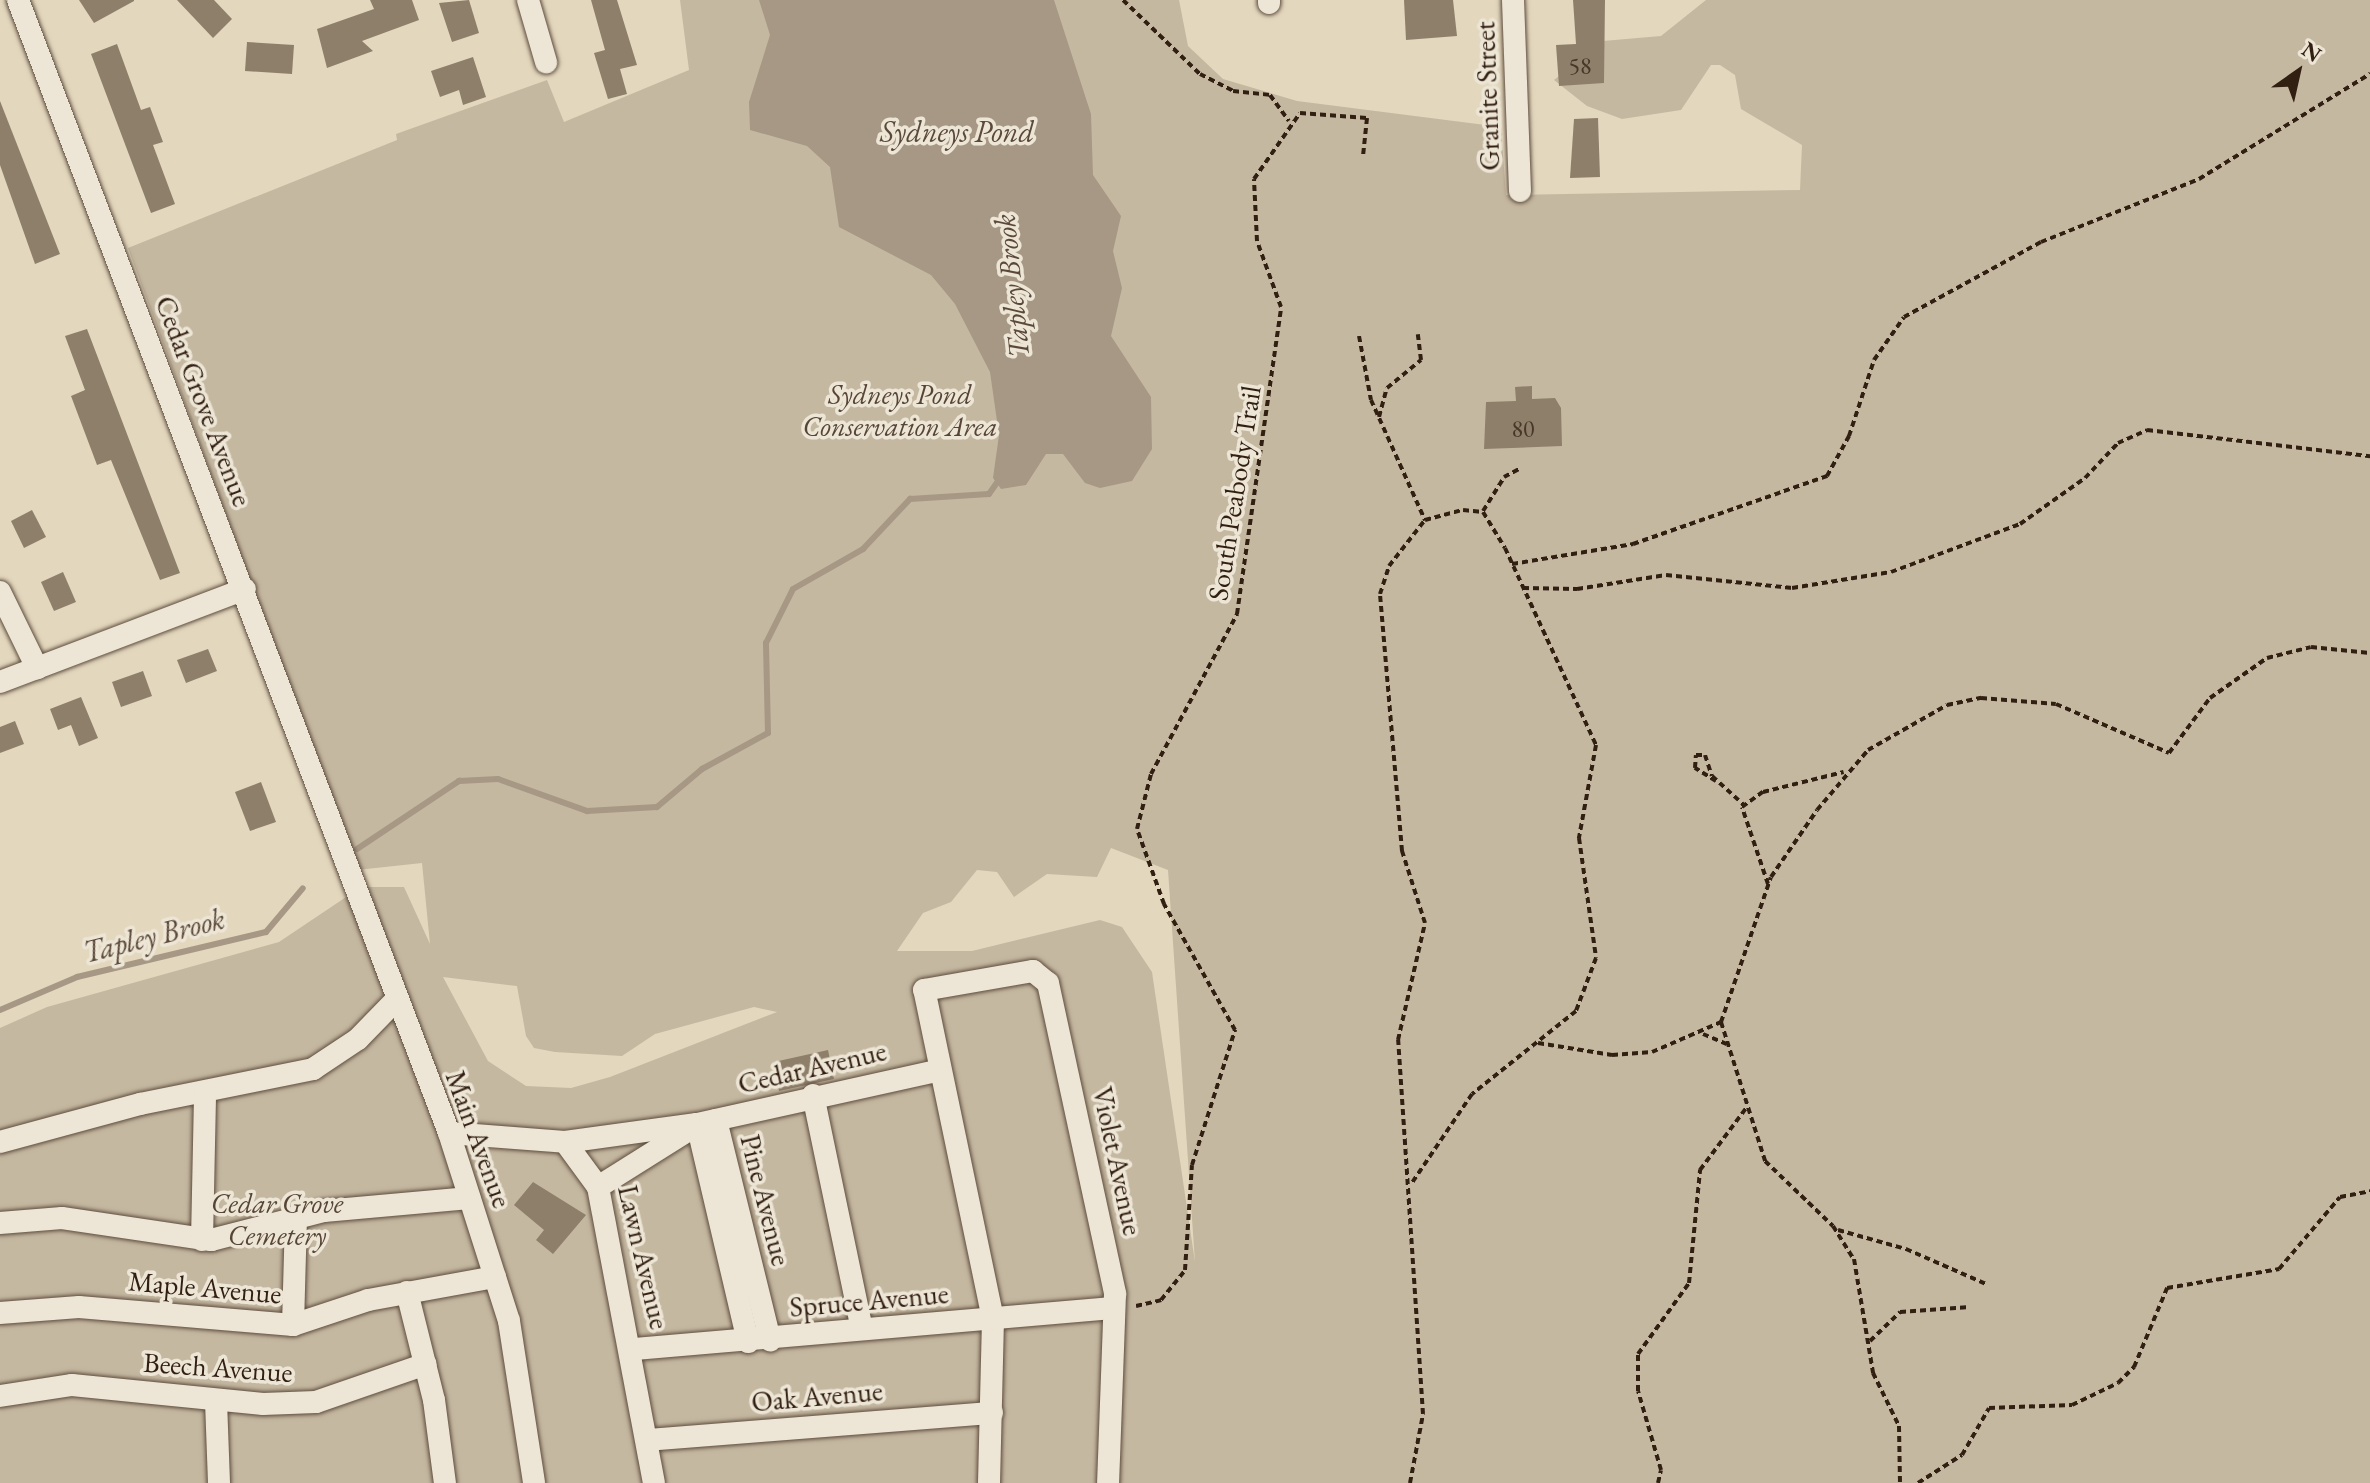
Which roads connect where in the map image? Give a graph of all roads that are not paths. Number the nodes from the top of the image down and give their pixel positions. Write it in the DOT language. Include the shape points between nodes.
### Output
graph roads {
  1 [pos="18,0"];
  2 [pos="528,0"];
  3 [pos="1513,0"];
  4 [pos="546,62"];
  5 [pos="1520,191"];
  6 [pos="245,589"];
  7 [pos="0,592"];
  8 [pos="37,668"];
  9 [pos="0,682"];
  10 [pos="328,826"];
  11 [pos="394,1002"];
  12 [pos="940,1070"];
  13 [pos="205,1093"];
  14 [pos="813,1095"];
  15 [pos="706,1122"];
  16 [pos="449,1133"];
  17 [pos="0,1142"];
  18 [pos="565,1142"];
  19 [pos="598,1187"];
  20 [pos="469,1198"];
  21 [pos="296,1216"];
  22 [pos="0,1223"];
  23 [pos="202,1240"];
  24 [pos="495,1277"];
  25 [pos="407,1292"];
  26 [pos="1110,1308"];
  27 [pos="0,1313"];
  28 [pos="993,1319"];
  29 [pos="293,1325"];
  30 [pos="862,1329"];
  31 [pos="759,1341"];
  32 [pos="634,1349"];
  33 [pos="426,1364"];
  34 [pos="0,1396"];
  35 [pos="216,1401"];
  36 [pos="992,1413"];
  37 [pos="647,1440"];
  38 [pos="219,1483"];
  39 [pos="445,1483"];
  40 [pos="534,1483"];
  41 [pos="654,1483"];
  42 [pos="989,1483"];
  43 [pos="1108,1483"];
  1 -- 6 [label="street, Cedar Grove Avenue"];
  2 -- 4 [label="street"];
  3 -- 5 [label="street, Granite Street"];
  6 -- 8 [label="street"];
  6 -- 10 [label="street, Cedar Grove Avenue"];
  7 -- 8 [label="street"];
  8 -- 9 [label="street"];
  10 -- 11 [label="street, Main Avenue"];
  11 -- 13 [label="street" via="358,1039 313,1069"];
  11 -- 16 [label="street, Main Avenue"];
  12 -- 14 [label="street, Cedar Avenue"];
  12 -- 26 [label="street, Violet Avenue" via="924,990 1033,971 1047,980 1111,1272"];
  12 -- 28 [label="street"];
  13 -- 17 [label="street"];
  13 -- 23 [label="street"];
  14 -- 15 [label="street, Cedar Avenue"];
  14 -- 30 [label="street"];
  15 -- 18 [label="street, Cedar Avenue"];
  15 -- 19 [label="street, Cedar Avenue"];
  15 -- 31 [label="street, Pine Avenue"];
  16 -- 18 [label="street, Cedar Avenue"];
  16 -- 20 [label="street, Main Avenue"];
  18 -- 19 [label="street, Lawn Avenue"];
  19 -- 32 [label="street, Lawn Avenue"];
  20 -- 21 [label="street"];
  20 -- 24 [label="street, Main Avenue"];
  21 -- 23 [label="street"];
  21 -- 29 [label="street"];
  22 -- 23 [label="street" via="62,1218"];
  24 -- 25 [label="street, Maple Avenue"];
  24 -- 40 [label="street, Main Avenue" via="516,1357"];
  25 -- 29 [label="street, Maple Avenue"];
  25 -- 33 [label="street"];
  26 -- 28 [label="street, Spruce Avenue"];
  26 -- 43 [label="street, Violet Avenue"];
  27 -- 29 [label="street, Maple Avenue" via="79,1307"];
  28 -- 30 [label="street, Spruce Avenue"];
  28 -- 36 [label="street"];
  30 -- 31 [label="street, Spruce Avenue"];
  31 -- 32 [label="street, Spruce Avenue"];
  32 -- 37 [label="street, Lawn Avenue"];
  33 -- 35 [label="street, Beech Avenue" via="316,1402"];
  33 -- 39 [label="street"];
  34 -- 35 [label="street, Beech Avenue" via="72,1385"];
  35 -- 38 [label="street"];
  36 -- 37 [label="street, Oak Avenue"];
  36 -- 42 [label="street"];
  37 -- 41 [label="street, Lawn Avenue"];
}
